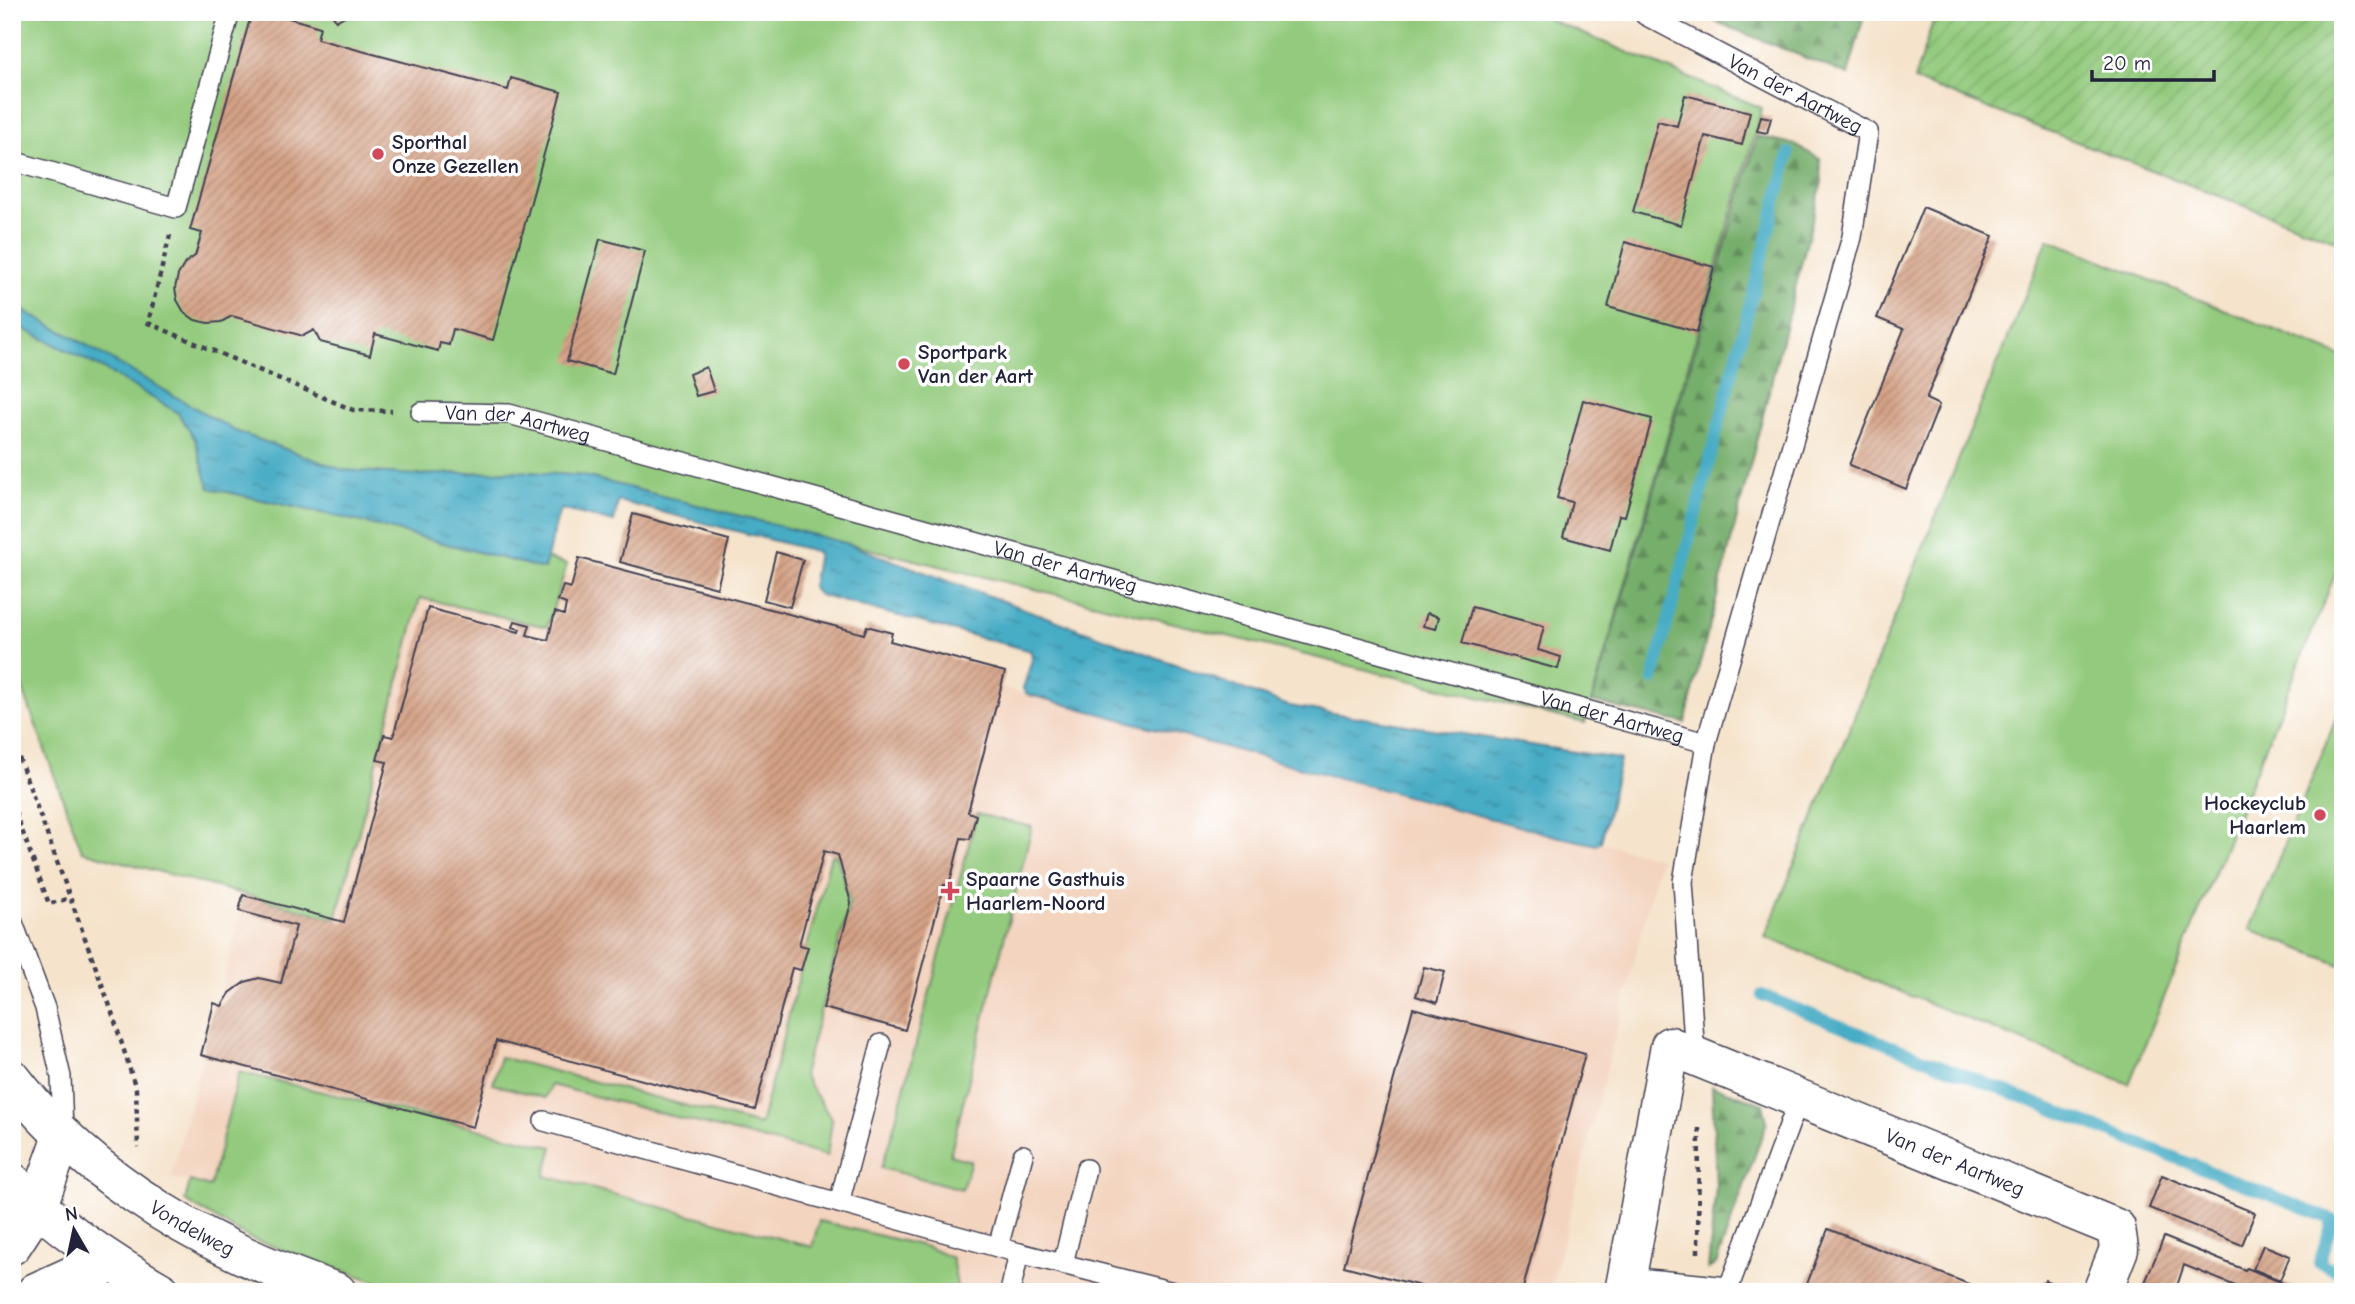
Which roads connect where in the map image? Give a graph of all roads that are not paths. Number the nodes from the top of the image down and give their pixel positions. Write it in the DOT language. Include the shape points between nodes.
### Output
graph roads {
  1 [pos="230,12"];
  2 [pos="1645,15"];
  3 [pos="12,161"];
  4 [pos="421,412"];
  5 [pos="1706,743"];
  6 [pos="12,919"];
  7 [pos="881,1044"];
  8 [pos="1695,1056"];
  9 [pos="12,1079"];
  10 [pos="1799,1099"];
  11 [pos="544,1121"];
  12 [pos="63,1136"];
  13 [pos="1024,1155"];
  14 [pos="1086,1169"];
  15 [pos="20,1192"];
  16 [pos="839,1203"];
  17 [pos="12,1245"];
  18 [pos="998,1247"];
  19 [pos="1019,1253"];
  20 [pos="113,1264"];
  21 [pos="1063,1264"];
  22 [pos="1625,1284"];
  23 [pos="36,1292"];
  24 [pos="161,1292"];
  25 [pos="337,1292"];
  26 [pos="1010,1292"];
  27 [pos="1173,1292"];
  28 [pos="2102,1292"];
  1 -- 3 [label="lane" via="176,208"];
  2 -- 5 [label="lane, Van der Aartweg" via="1868,132 1852,237"];
  4 -- 5 [label="lane, Van der Aartweg" via="509,414"];
  5 -- 8 [label="lane, Van der Aartweg" via="1683,882"];
  6 -- 12 [label="lane" via="45,1008 61,1077"];
  7 -- 16 [label="lane"];
  8 -- 10 [label="street, Van der Aartweg"];
  8 -- 22 [label="street, Van der Aartweg" via="1670,1046"];
  9 -- 12 [label="street, Vondelweg"];
  10 -- 22 [label="lane" via="1729,1287"];
  10 -- 28 [label="street, Van der Aartweg" via="2116,1228 2119,1249"];
  11 -- 16 [label="lane"];
  12 -- 15 [label="street"];
  12 -- 25 [label="street, Vondelweg" via="132,1193 185,1226"];
  13 -- 18 [label="lane"];
  14 -- 21 [label="lane"];
  15 -- 17 [label="street"];
  15 -- 20 [label="street"];
  16 -- 18 [label="lane"];
  18 -- 19 [label="lane"];
  19 -- 21 [label="lane"];
  19 -- 26 [label="lane"];
  20 -- 23 [label="street" via="78,1273"];
  20 -- 24 [label="street"];
  21 -- 27 [label="lane"];
}
